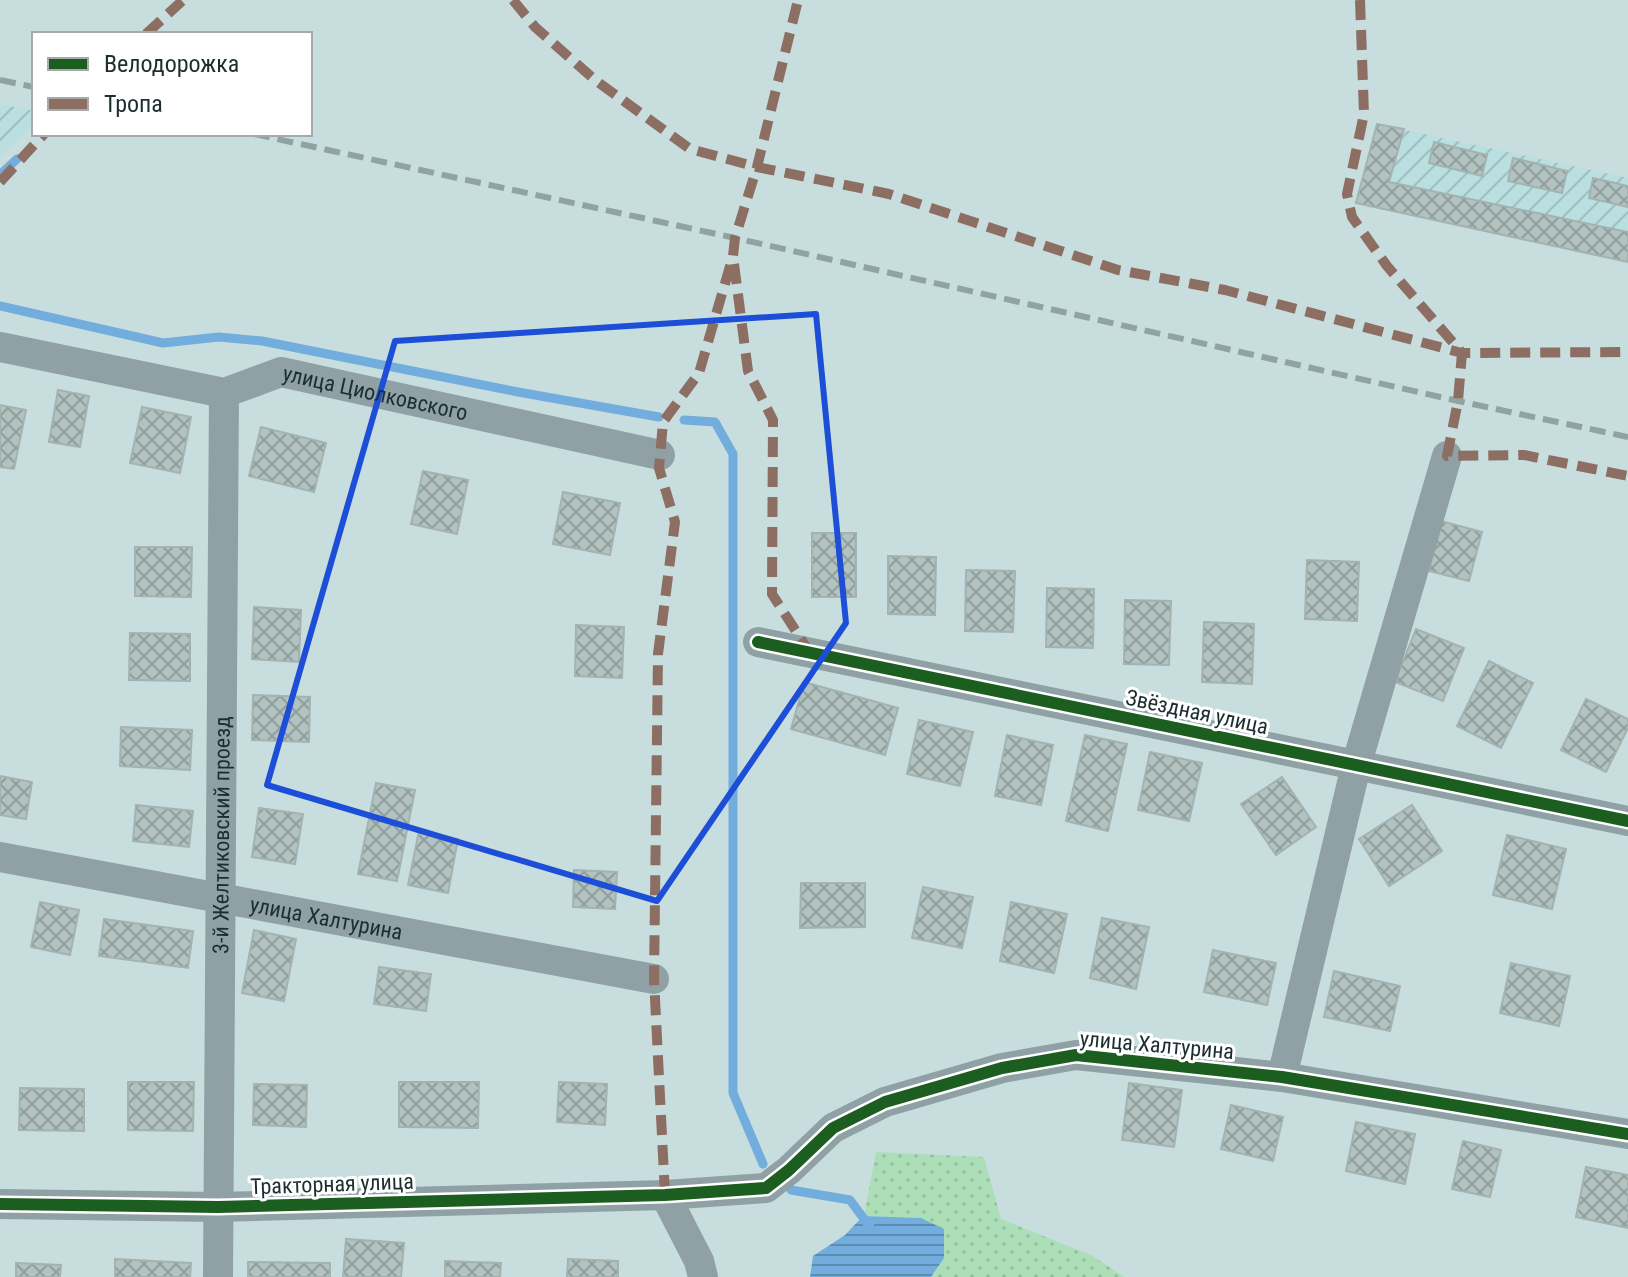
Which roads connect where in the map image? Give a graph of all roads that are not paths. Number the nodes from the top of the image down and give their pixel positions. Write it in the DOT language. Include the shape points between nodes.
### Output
graph roads {
  1 [pos="0,347"];
  2 [pos="224,393"];
  3 [pos="660,455"];
  4 [pos="1447,456"];
  5 [pos="758,642"];
  6 [pos="1356,766"];
  7 [pos="1628,821"];
  8 [pos="0,857"];
  9 [pos="220,896"];
  10 [pos="654,979"];
  11 [pos="1282,1077"];
  12 [pos="1628,1134"];
  13 [pos="665,1195"];
  14 [pos="0,1204"];
  15 [pos="218,1207"];
  16 [pos="218,1277"];
  17 [pos="703,1277"];
  1 -- 2 [label="street"];
  2 -- 3 [label="street, улица Циолковского" via="281,372"];
  2 -- 9 [label="street, 3-й Желтиковский проезд"];
  4 -- 6 [label="street"];
  5 -- 6 [label="street, Звёздная улица"];
  6 -- 7 [label="street, Звёздная улица"];
  6 -- 11 [label="street"];
  8 -- 9 [label="street, улица Халтурина"];
  9 -- 10 [label="street, улица Халтурина"];
  9 -- 15 [label="street, 3-й Желтиковский проезд"];
  11 -- 12 [label="street, улица Халтурина"];
  11 -- 13 [label="street, улица Халтурина" via="1076,1055 1002,1068 885,1102 833,1128 766,1188"];
  13 -- 15 [label="street, Тракторная улица"];
  13 -- 17 [label="street"];
  14 -- 15 [label="street, Тракторная улица"];
  15 -- 16 [label="street, 3-й Желтиковский проезд"];
}
